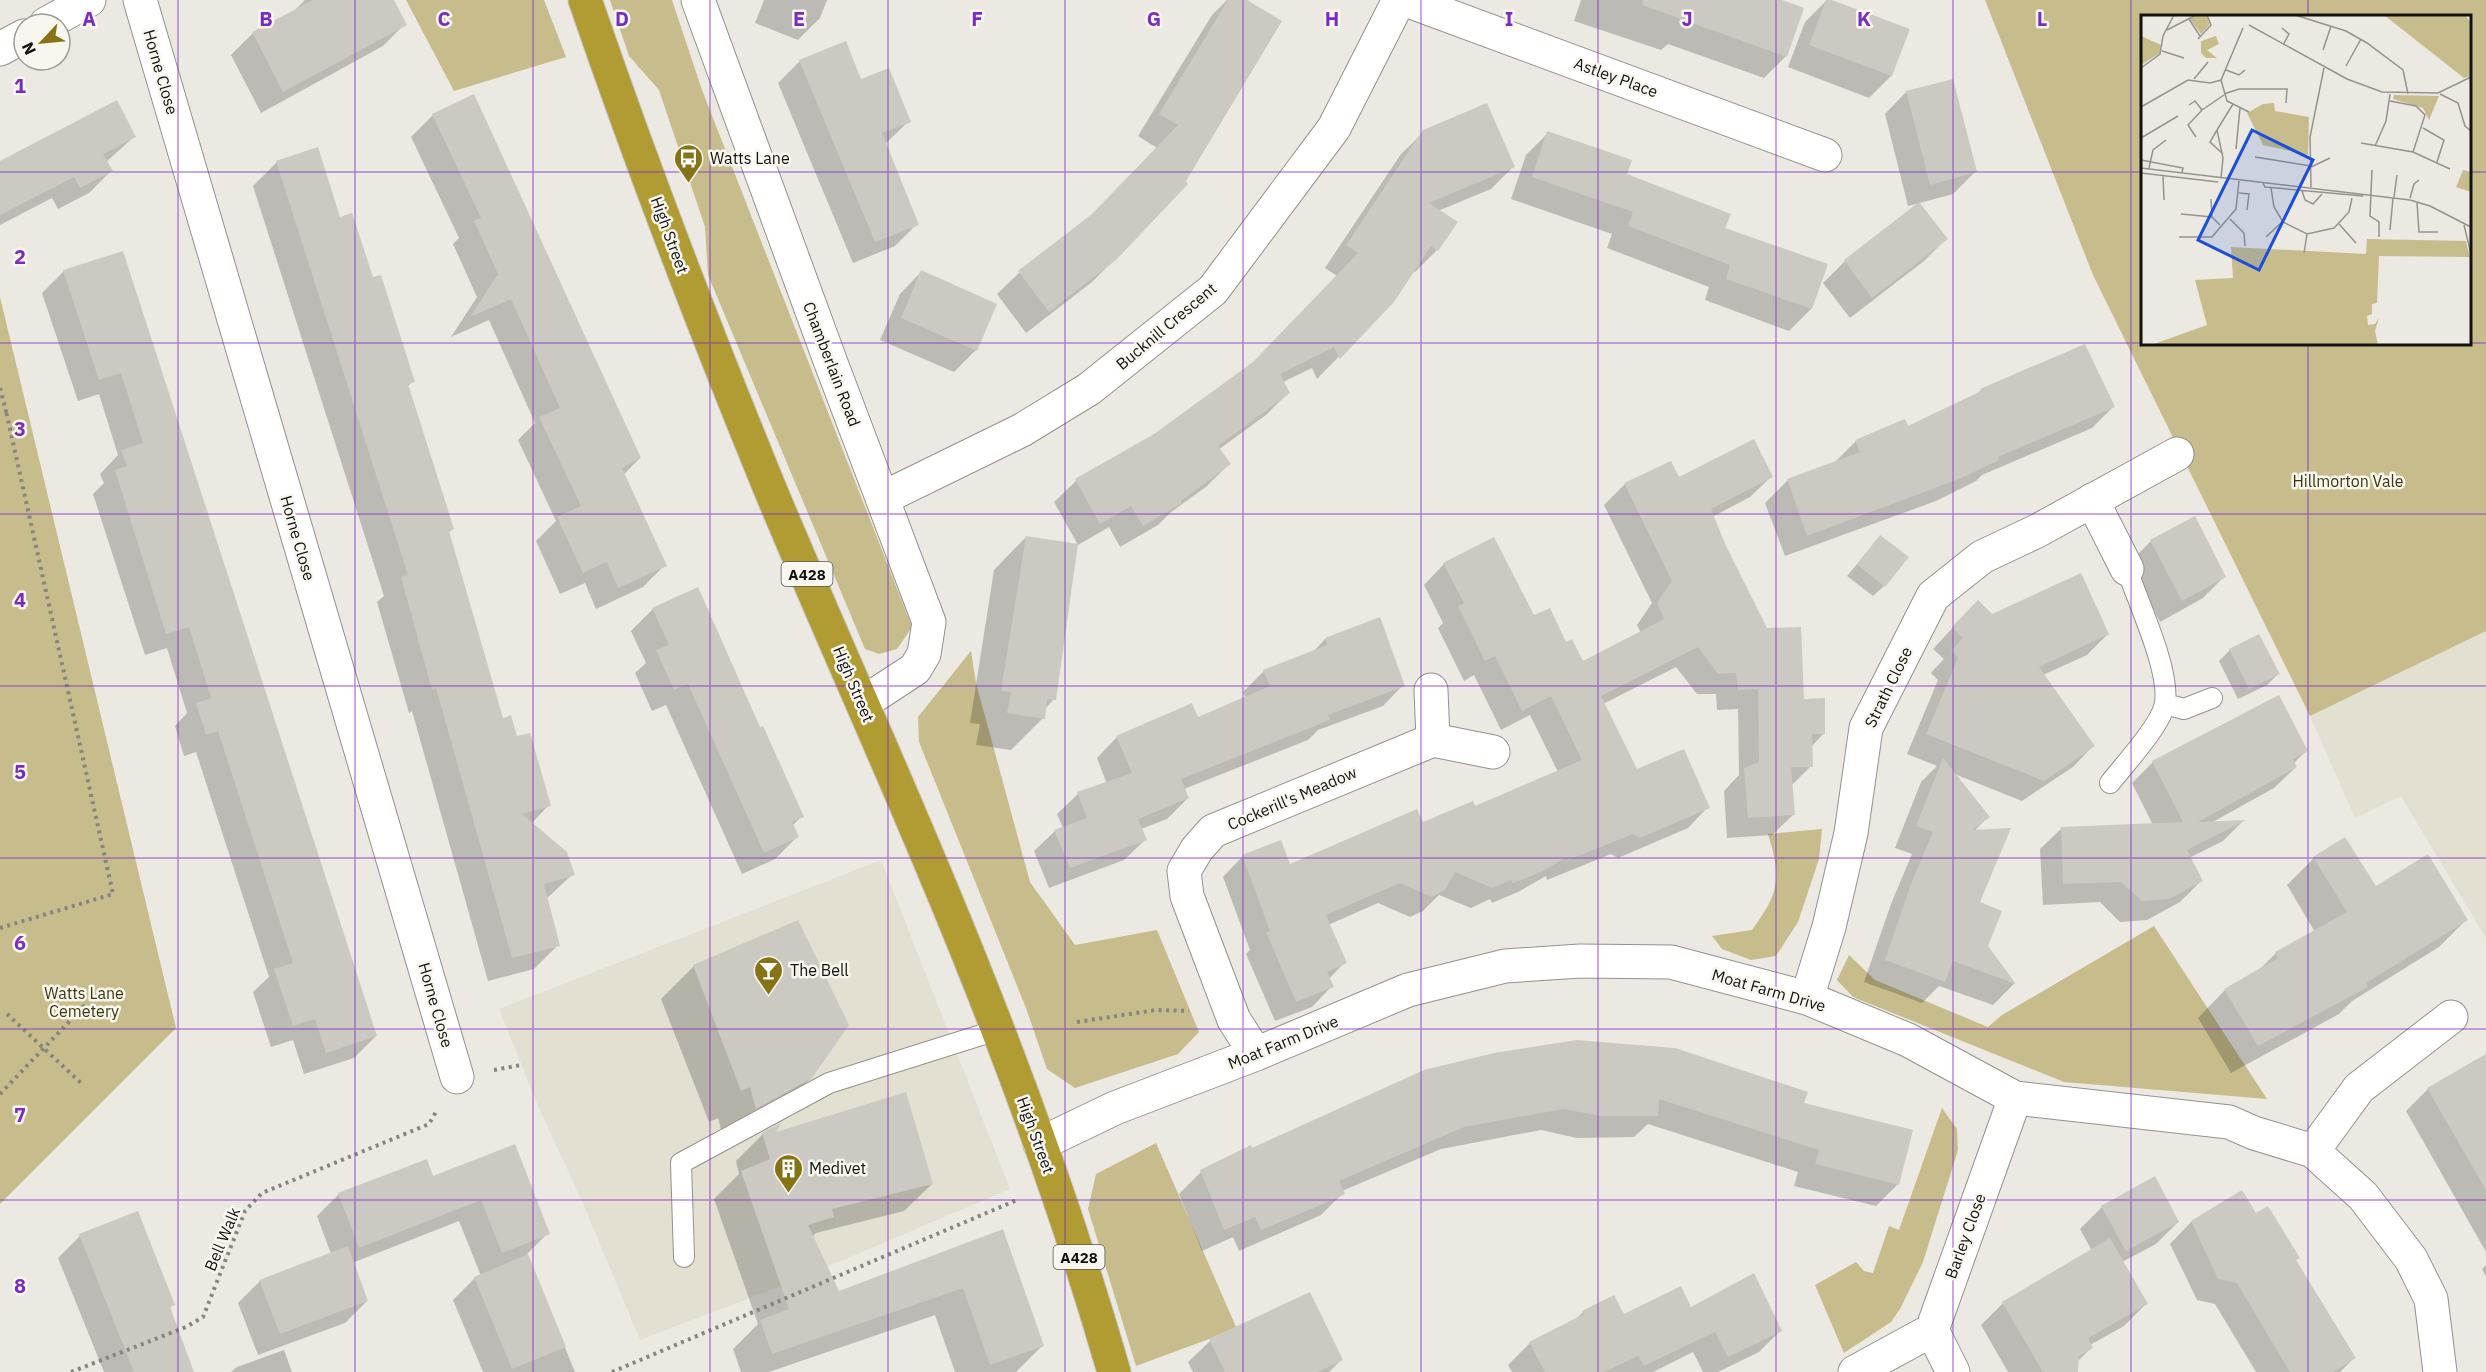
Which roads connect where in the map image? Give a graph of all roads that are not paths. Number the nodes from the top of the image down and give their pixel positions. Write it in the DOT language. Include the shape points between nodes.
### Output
graph roads {
  1 [pos="90,0"];
  2 [pos="140,0"];
  3 [pos="585,0"];
  4 [pos="698,0"];
  5 [pos="1399,0"];
  6 [pos="1406,0"];
  7 [pos="68,12"];
  8 [pos="1825,155"];
  9 [pos="2177,454"];
  10 [pos="883,498"];
  11 [pos="2092,500"];
  12 [pos="2127,569"];
  13 [pos="1431,690"];
  14 [pos="2212,698"];
  15 [pos="862,703"];
  16 [pos="2165,704"];
  17 [pos="1433,740"];
  18 [pos="1493,752"];
  19 [pos="2110,783"];
  20 [pos="1807,998"];
  21 [pos="2451,1017"];
  22 [pos="997,1030"];
  23 [pos="1256,1054"];
  24 [pos="457,1077"];
  25 [pos="2015,1098"];
  26 [pos="1040,1144"];
  27 [pos="2313,1151"];
  28 [pos="684,1257"];
  29 [pos="1932,1330"];
  30 [pos="1114,1372"];
  31 [pos="1855,1372"];
  32 [pos="1953,1372"];
  33 [pos="2440,1372"];
  1 -- 7 [label="street"];
  2 -- 24 [label="street, Horne Close"];
  3 -- 15 [label="highway, High Street / A428" via="692,295"];
  4 -- 10 [label="street, Chamberlain Road"];
  5 -- 10 [label="street, Bucknill Crescent" via="1334,128 1213,290 1089,389 1022,430"];
  6 -- 8 [label="street, Astley Place"];
  9 -- 11 [label="street, Strath Close"];
  10 -- 15 [label="street, Chamberlain Road" via="929,622 924,654 915,669"];
  11 -- 12 [label="street"];
  11 -- 20 [label="street, Strath Close" via="1982,557 1933,596 1866,728 1851,833"];
  12 -- 16 [label="lane" via="2155,647"];
  13 -- 17 [label="street"];
  14 -- 16 [label="lane" via="2184,709"];
  15 -- 22 [label="highway, High Street / A428"];
  16 -- 19 [label="lane" via="2157,721"];
  17 -- 18 [label="street"];
  17 -- 23 [label="street, Cockerill's Meadow" via="1214,831 1184,871 1187,896 1234,1020"];
  20 -- 23 [label="street, Moat Farm Drive" via="1671,962 1580,961 1505,966 1408,990"];
  20 -- 25 [label="street, Moat Farm Drive" via="1908,1040"];
  21 -- 27 [label="street" via="2359,1088"];
  22 -- 26 [label="highway, High Street / A428"];
  22 -- 28 [label="lane" via="829,1083 681,1163"];
  23 -- 26 [label="street, Moat Farm Drive" via="1115,1108"];
  25 -- 27 [label="street, Moat Farm Drive" via="2229,1122"];
  25 -- 29 [label="street, Barley Close"];
  26 -- 30 [label="highway, High Street / A428" via="1091,1291"];
  27 -- 33 [label="street, Moat Farm Drive" via="2363,1196 2411,1259 2431,1299"];
  29 -- 31 [label="street"];
  29 -- 32 [label="street"];
}
